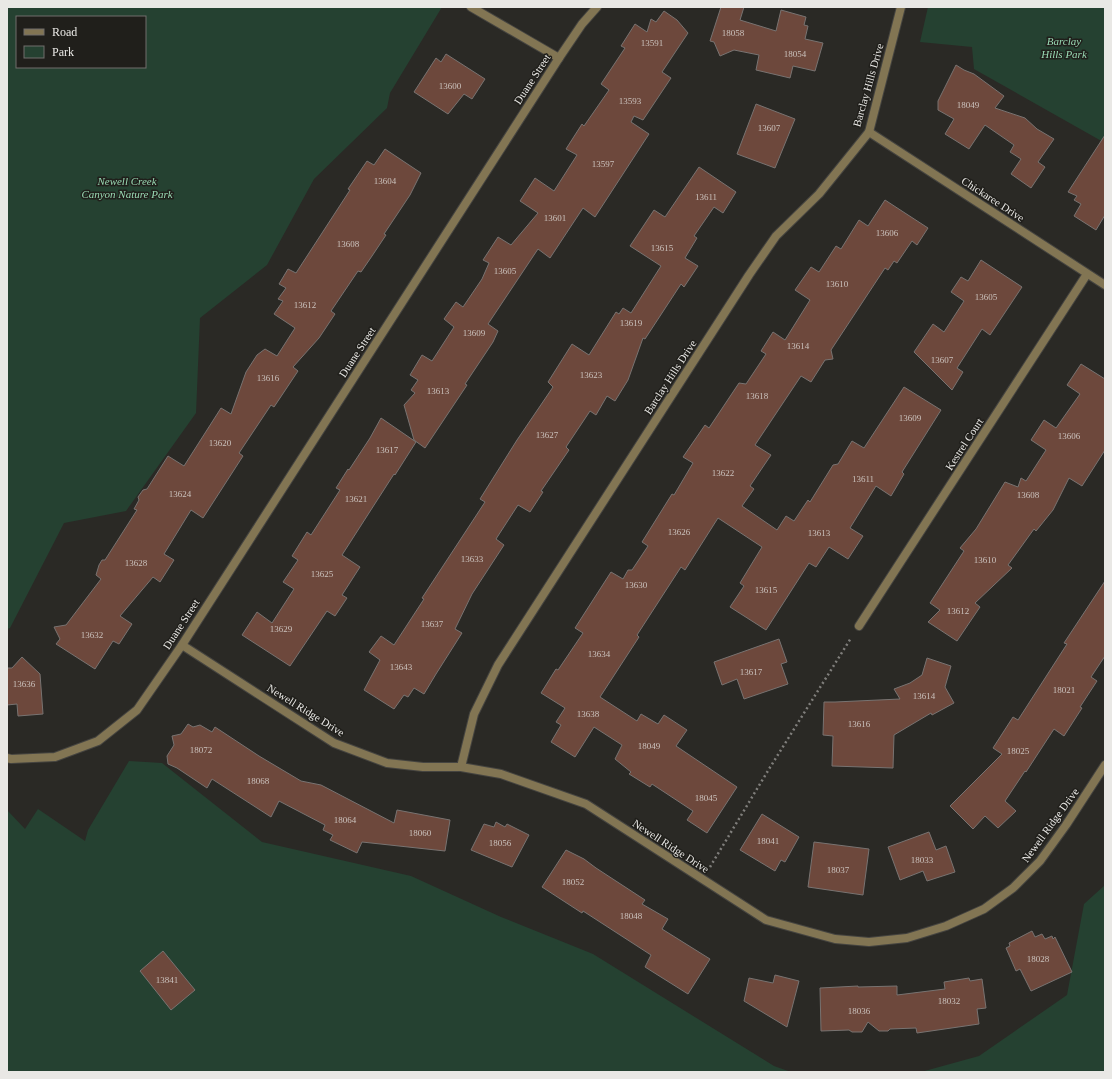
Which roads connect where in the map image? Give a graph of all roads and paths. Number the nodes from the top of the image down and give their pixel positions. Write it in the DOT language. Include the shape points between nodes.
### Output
graph roads {
  1 [pos="471,7"];
  2 [pos="597,7"];
  3 [pos="901,7"];
  4 [pos="559,58"];
  5 [pos="868,132"];
  6 [pos="1087,274"];
  7 [pos="1105,285"];
  8 [pos="859,626"];
  9 [pos="182,645"];
  10 [pos="7,758"];
  11 [pos="1105,765"];
  12 [pos="461,767"];
  13 [pos="703,880"];
  1 -- 4 [label="street"];
  2 -- 4 [label="street, Duane Street"];
  3 -- 5 [label="street, Barclay Hills Drive"];
  4 -- 9 [label="street, Duane Street"];
  5 -- 6 [label="street, Chickaree Drive"];
  5 -- 12 [label="street, Barclay Hills Drive" via="820,194 776,236 498,665 474,714"];
  6 -- 7 [label="street, Chickaree Drive"];
  6 -- 8 [label="street, Kestrel Court"];
  8 -- 13 [label="path"];
  9 -- 10 [label="street, Duane Street" via="137,710 98,741 55,757"];
  9 -- 12 [label="street, Newell Ridge Drive" via="334,743 387,763 423,767"];
  11 -- 13 [label="street, Newell Ridge Drive" via="1040,861 1013,888 984,909 946,926 907,938 869,942 835,938 766,920"];
  12 -- 13 [label="street, Newell Ridge Drive" via="501,774 586,804"];
}
